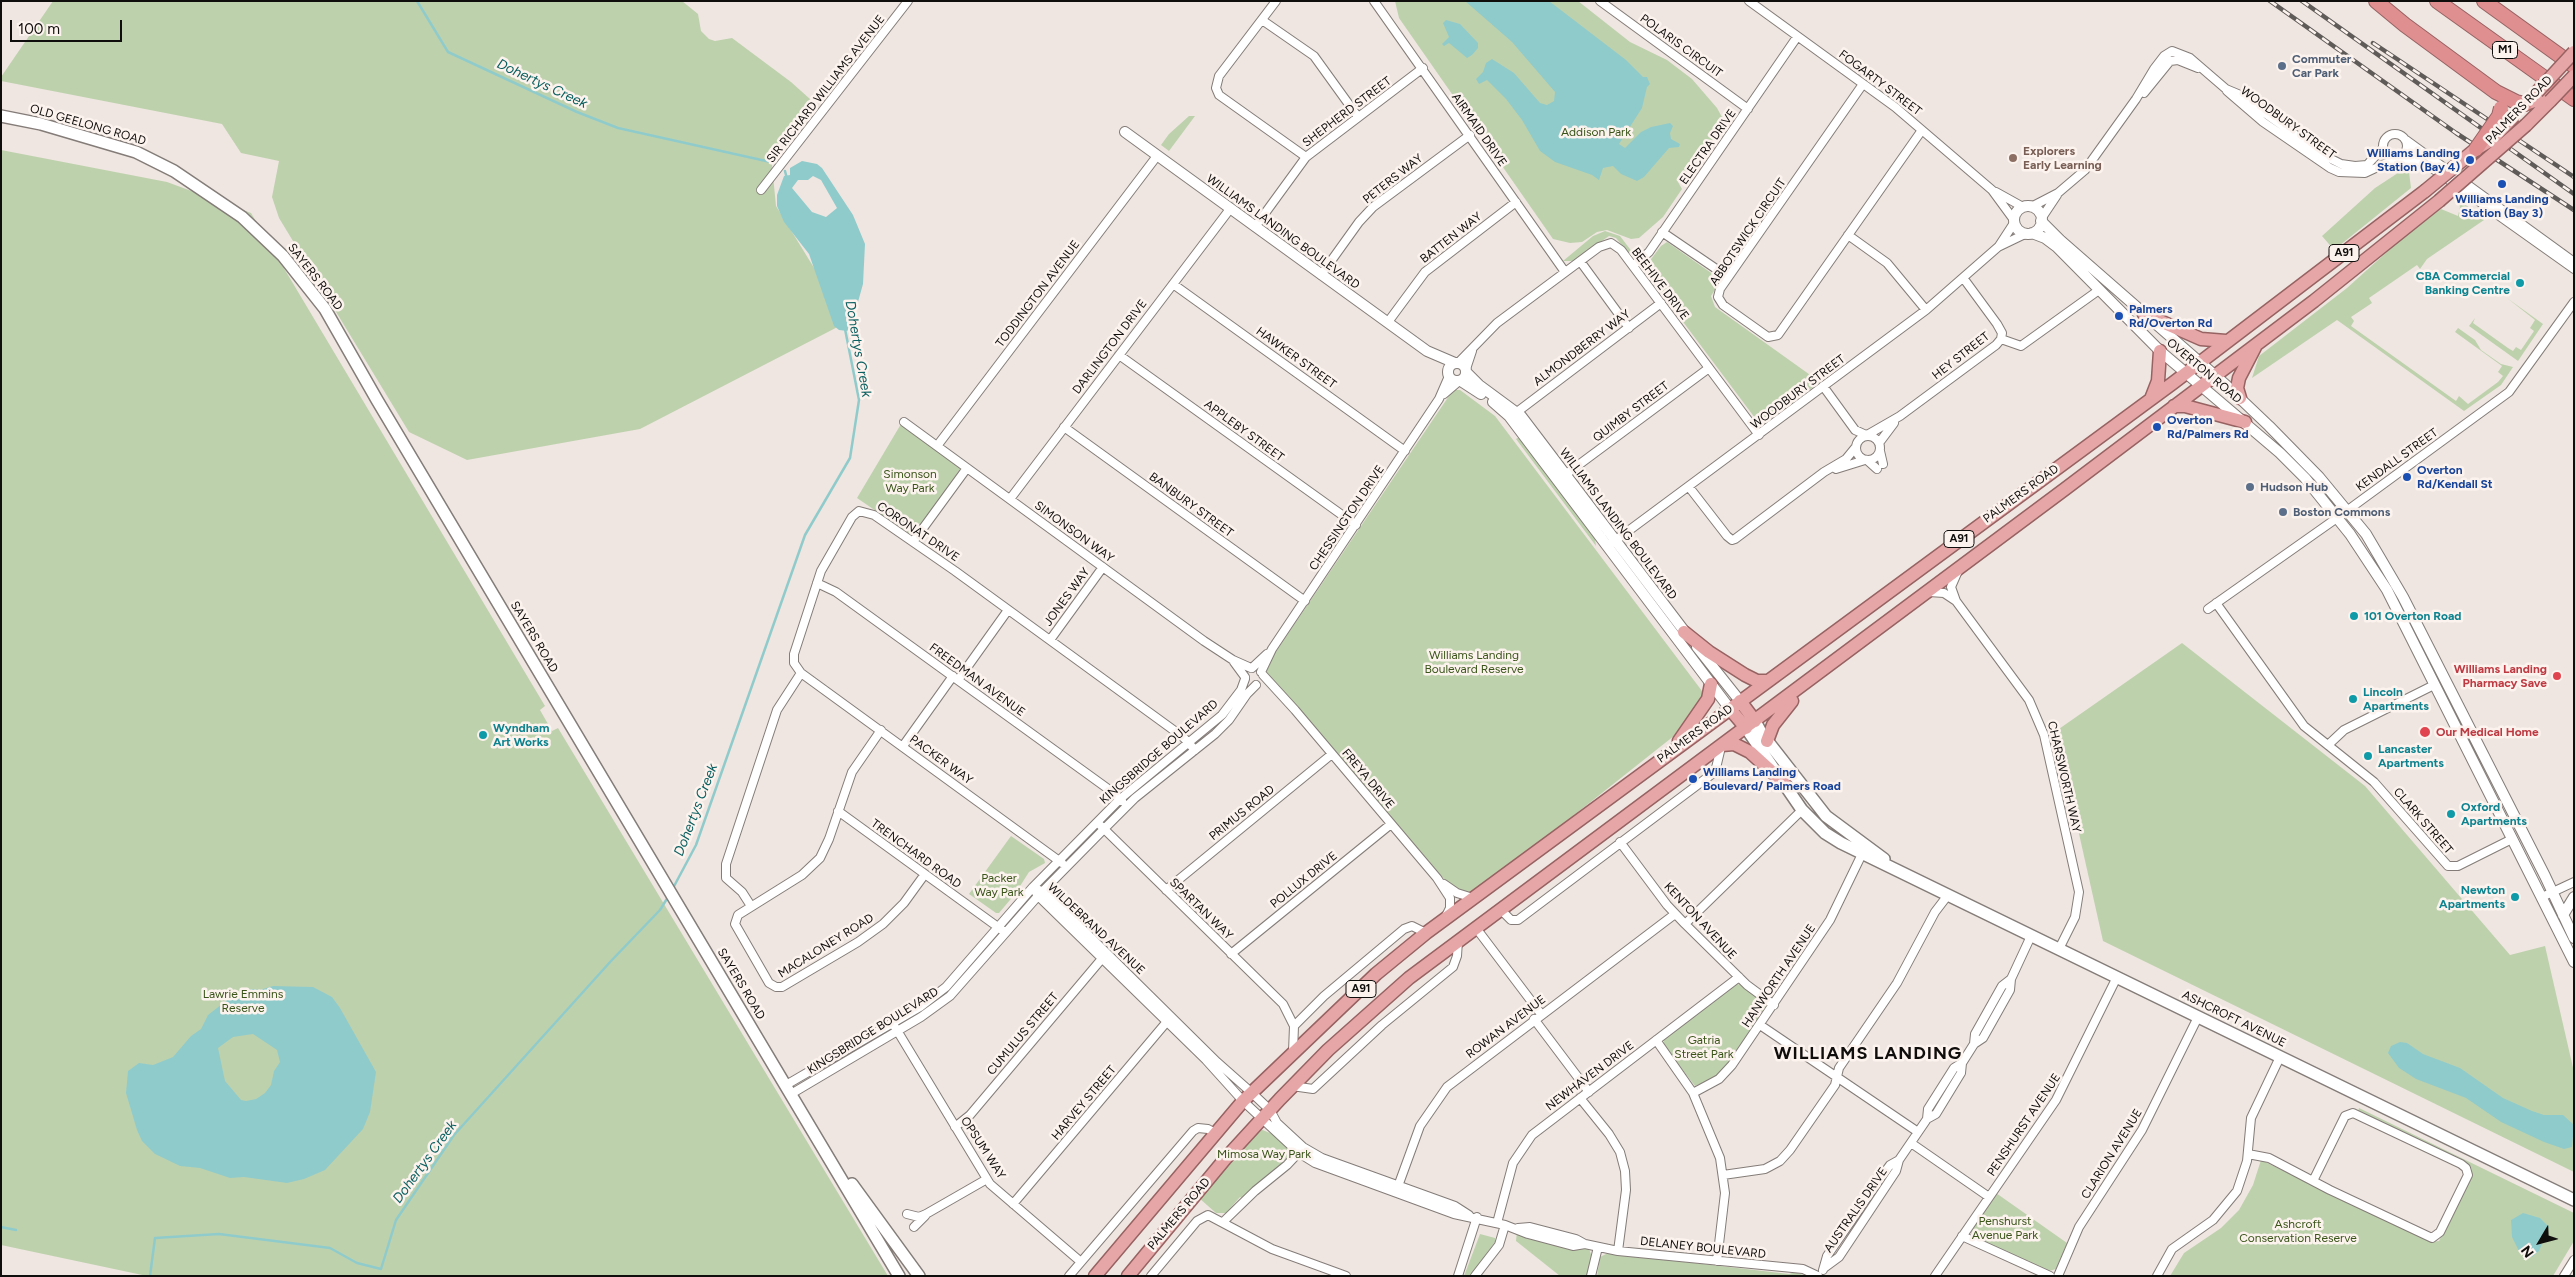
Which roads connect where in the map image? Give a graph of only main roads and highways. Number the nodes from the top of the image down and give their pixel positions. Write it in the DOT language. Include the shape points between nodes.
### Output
graph roads {
  1 [pos="2376,1"];
  2 [pos="2437,1"];
  3 [pos="2484,1"];
  4 [pos="2574,52"];
  5 [pos="2574,66"];
  6 [pos="2574,76"];
  7 [pos="2496,92"];
  8 [pos="2551,96"];
  9 [pos="2574,99"];
  10 [pos="2524,104"];
  11 [pos="1,116"];
  12 [pos="2476,149"];
  13 [pos="191,182"];
  14 [pos="2144,314"];
  15 [pos="2226,341"];
  16 [pos="2256,344"];
  17 [pos="2160,351"];
  18 [pos="2151,398"];
  19 [pos="2240,398"];
  20 [pos="2174,406"];
  21 [pos="2245,422"];
  22 [pos="1684,632"];
  23 [pos="1814,677"];
  24 [pos="1768,681"];
  25 [pos="1711,684"];
  26 [pos="1735,705"];
  27 [pos="1750,725"];
  28 [pos="1767,741"];
  29 [pos="1722,745"];
  30 [pos="1672,751"];
  31 [pos="1784,783"];
  32 [pos="1899,871"];
  33 [pos="817,1137"];
  34 [pos="2557,1191"];
  35 [pos="2574,1194"];
  36 [pos="2574,1200"];
  37 [pos="900,1276"];
  38 [pos="919,1276"];
  39 [pos="1095,1276"];
  40 [pos="1128,1276"];
  1 -- 7 [label="highway"];
  2 -- 9 [label="highway, M1"];
  3 -- 5 [label="highway, M1"];
  4 -- 10 [label="highway, PALMERS ROAD / A91, bridge"];
  6 -- 8 [label="highway, PALMERS ROAD / A91, bridge"];
  7 -- 10 [label="highway"];
  7 -- 12 [label="highway, bridge" via="2501,112"];
  8 -- 10 [label="highway"];
  8 -- 16 [label="highway, PALMERS ROAD / A91, bridge" via="2494,154 2439,201"];
  10 -- 12 [label="highway, PALMERS ROAD / A91, bridge" via="2491,140"];
  11 -- 13 [label="main road, OLD GEELONG ROAD" via="41,124 136,152"];
  12 -- 15 [label="highway, PALMERS ROAD / A91, bridge"];
  13 -- 33 [label="main road, SAYERS ROAD" via="249,224 283,256 325,309"];
  14 -- 15 [label="highway" via="2201,339"];
  15 -- 18 [label="highway, PALMERS ROAD / A91"];
  16 -- 19 [label="highway" via="2236,388"];
  16 -- 20 [label="highway, PALMERS ROAD / A91"];
  17 -- 18 [label="highway" via="2158,381"];
  18 -- 24 [label="highway, PALMERS ROAD / A91"];
  20 -- 21 [label="highway"];
  20 -- 23 [label="highway, PALMERS ROAD / A91"];
  22 -- 24 [label="highway" via="1745,675 1757,681"];
  23 -- 27 [label="highway, PALMERS ROAD / A91"];
  23 -- 28 [label="highway" via="1780,714"];
  24 -- 26 [label="highway, PALMERS ROAD / A91"];
  25 -- 30 [label="highway" via="1708,699"];
  26 -- 27 [label="highway"];
  26 -- 30 [label="highway, PALMERS ROAD / A91"];
  27 -- 28 [label="main road, ASHCROFT AVENUE"];
  27 -- 29 [label="highway, PALMERS ROAD / A91"];
  27 -- 31 [label="main road, ASHCROFT AVENUE"];
  28 -- 32 [label="main road, ASHCROFT AVENUE" via="1826,816"];
  29 -- 31 [label="highway" via="1734,744 1750,752"];
  29 -- 40 [label="highway, PALMERS ROAD / A91" via="1500,909 1362,1018 1266,1114"];
  30 -- 39 [label="highway, PALMERS ROAD / A91" via="1445,918 1376,974 1214,1133"];
  31 -- 32 [label="main road, ASHCROFT AVENUE" via="1802,810 1825,833"];
  32 -- 34 [label="main road, ASHCROFT AVENUE"];
  33 -- 37 [label="main road, SAYERS ROAD"];
  33 -- 38 [label="main road, SAYERS ROAD"];
  34 -- 35 [label="main road, ASHCROFT AVENUE"];
  34 -- 36 [label="main road, ASHCROFT AVENUE"];
}
